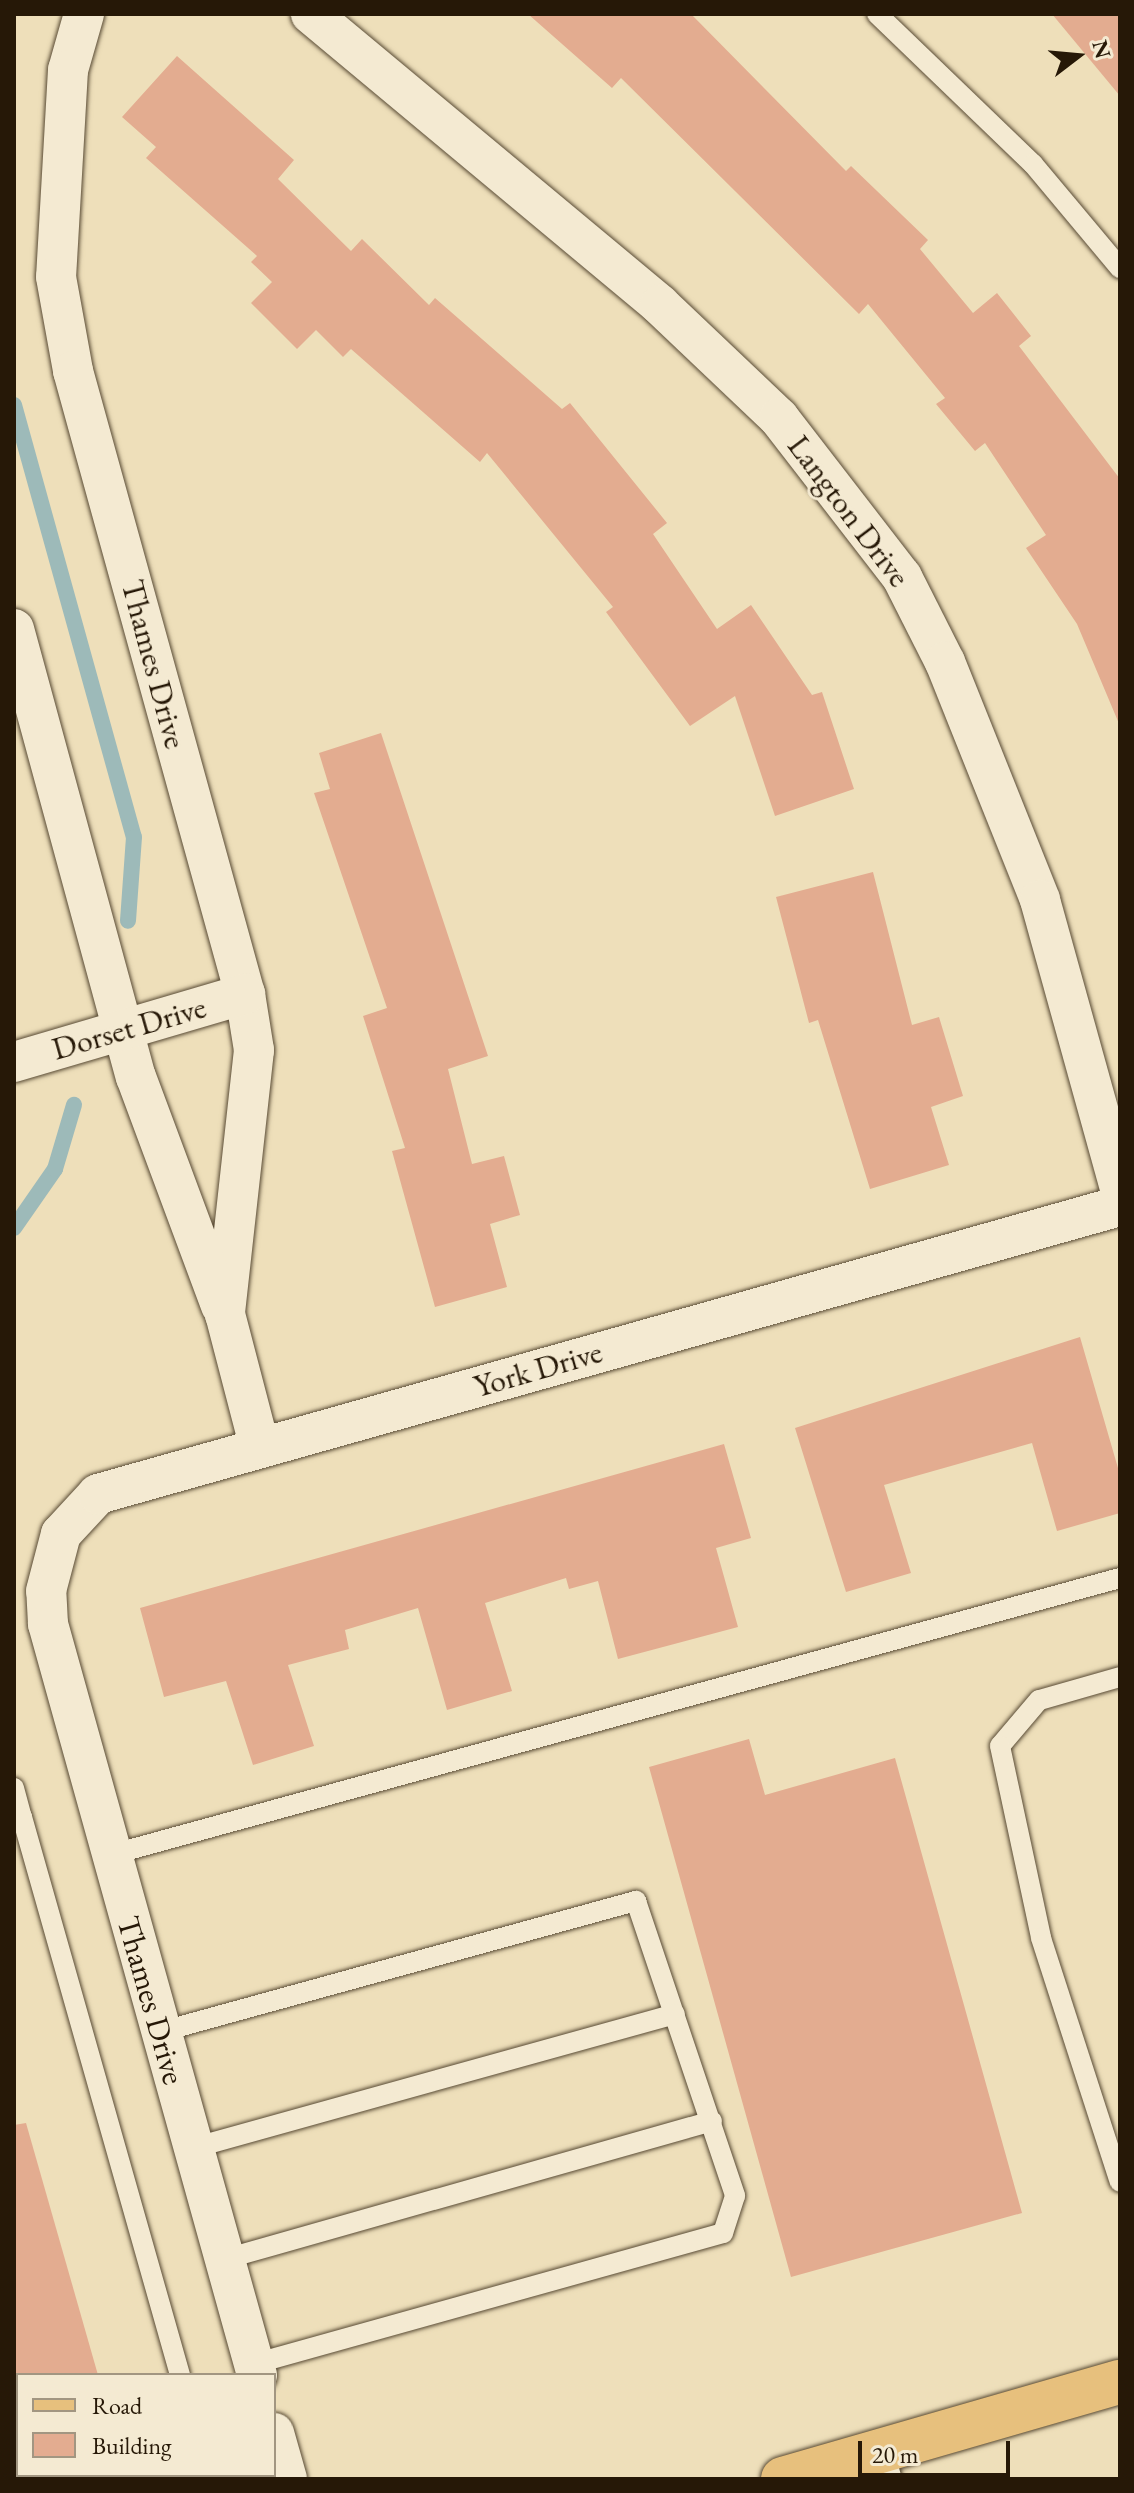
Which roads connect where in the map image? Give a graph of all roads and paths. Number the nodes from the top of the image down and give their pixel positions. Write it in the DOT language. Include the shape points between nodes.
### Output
graph roads {
  1 [pos="84,14"];
  2 [pos="311,14"];
  3 [pos="877,14"];
  4 [pos="1120,268"];
  5 [pos="14,629"];
  6 [pos="245,994"];
  7 [pos="125,1031"];
  8 [pos="14,1062"];
  9 [pos="1120,1188"];
  10 [pos="1120,1206"];
  11 [pos="225,1314"];
  12 [pos="260,1448"];
  13 [pos="1120,1578"];
  14 [pos="48,1624"];
  15 [pos="1120,1677"];
  16 [pos="14,1788"];
  17 [pos="18,1818"];
  18 [pos="110,1855"];
  19 [pos="675,2014"];
  20 [pos="160,2032"];
  21 [pos="712,2121"];
  22 [pos="193,2148"];
  23 [pos="1120,2182"];
  24 [pos="225,2259"];
  25 [pos="256,2370"];
  26 [pos="179,2373"];
  27 [pos="1120,2382"];
  28 [pos="276,2440"];
  29 [pos="887,2465"];
  30 [pos="287,2479"];
  31 [pos="783,2479"];
  1 -- 6 [label="street, Thames Drive" via="68,70 56,277 73,371"];
  2 -- 9 [label="street, Langton Drive" via="704,346 779,418 902,577 945,662 1040,900"];
  3 -- 4 [label="lane" via="1033,164"];
  5 -- 7 [label="street, Thames Drive"];
  6 -- 7 [label="street, Dorset Drive"];
  6 -- 11 [label="street, Thames Drive" via="254,1050"];
  7 -- 8 [label="street, Dorset Drive"];
  7 -- 11 [label="street, Thames Drive"];
  10 -- 12 [label="street, York Drive"];
  11 -- 12 [label="street, Thames Drive"];
  12 -- 14 [label="street, York Drive" via="98,1494 61,1534 46,1591"];
  13 -- 18 [label="lane"];
  14 -- 18 [label="street, Thames Drive"];
  15 -- 23 [label="lane" via="1039,1700 1000,1746 1041,1938"];
  16 -- 17 [label="lane"];
  17 -- 26 [label="lane"];
  18 -- 20 [label="street, Thames Drive"];
  19 -- 20 [label="lane" via="636,1901"];
  19 -- 21 [label="lane"];
  19 -- 22 [label="lane"];
  20 -- 22 [label="street, Thames Drive"];
  21 -- 24 [label="lane"];
  21 -- 25 [label="lane" via="735,2196 723,2233"];
  22 -- 24 [label="street, Thames Drive"];
  24 -- 25 [label="street, Thames Drive"];
  27 -- 29 [label="main road"];
  28 -- 30 [label="street"];
  29 -- 31 [label="main road"];
}
